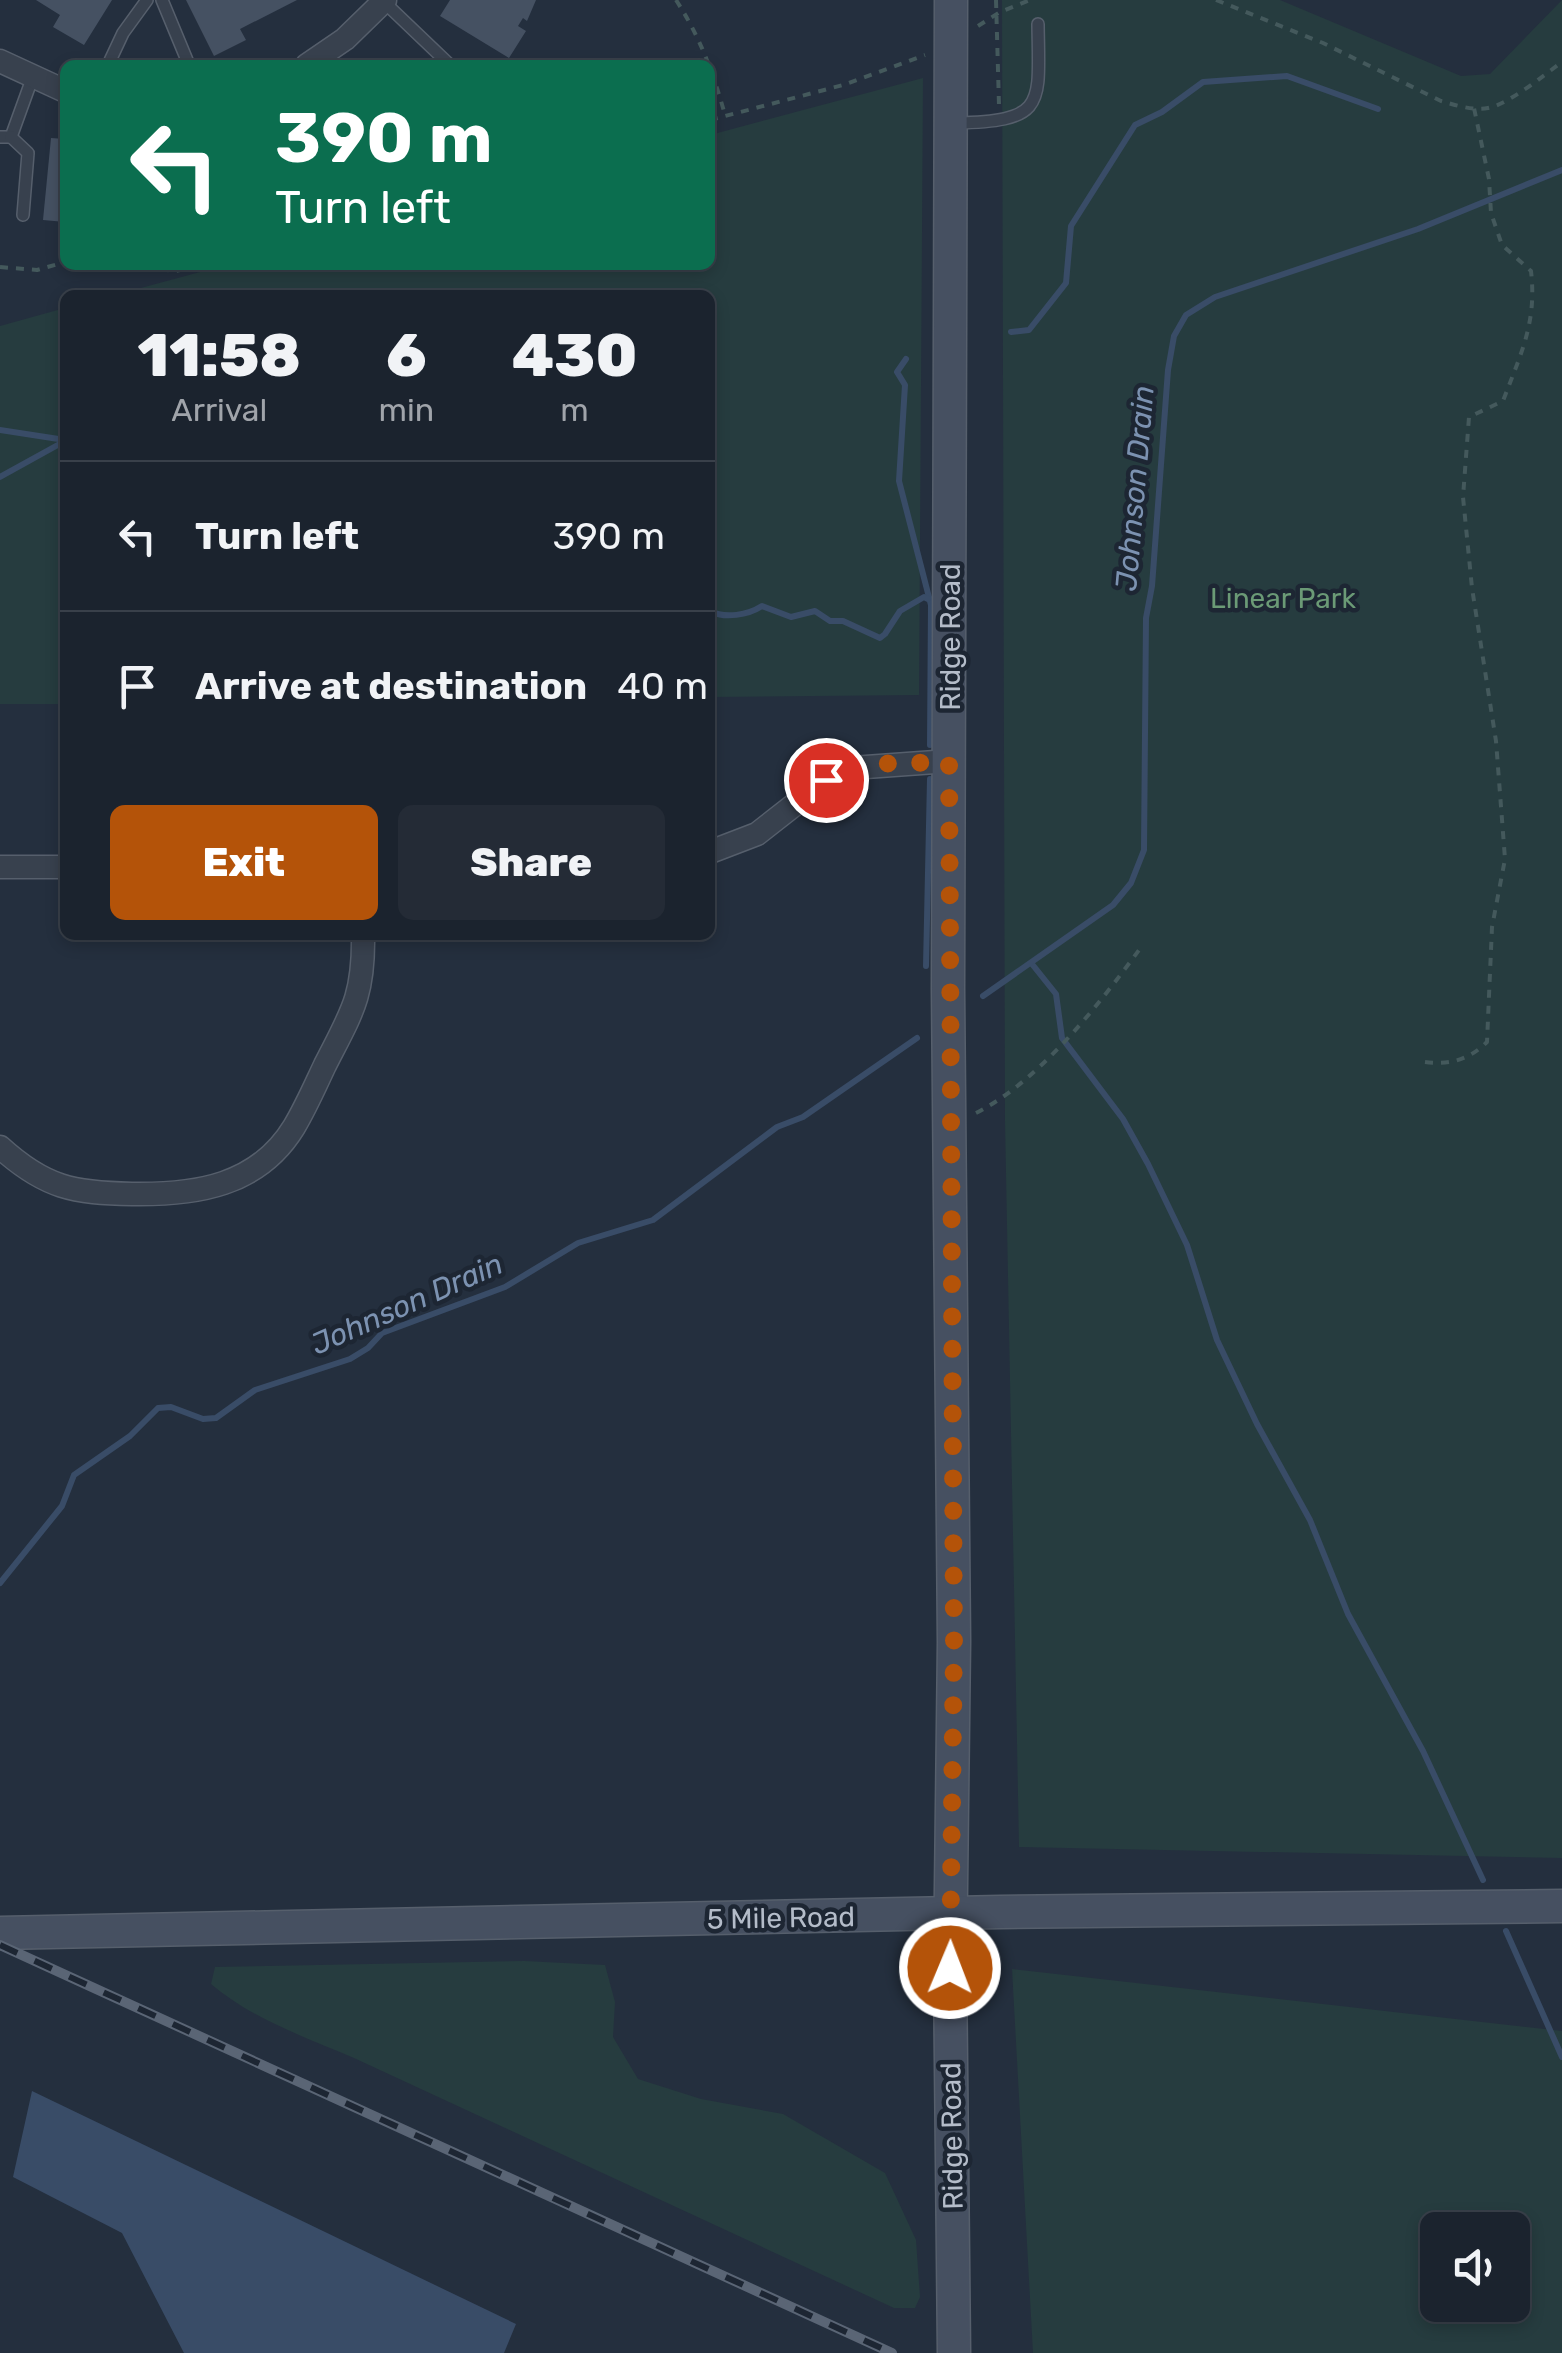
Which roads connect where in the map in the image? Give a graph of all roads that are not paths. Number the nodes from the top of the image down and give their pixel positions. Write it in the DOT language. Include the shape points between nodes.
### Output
graph roads {
  1 [pos="146,0"];
  2 [pos="162,0"];
  3 [pos="951,0"];
  4 [pos="384,1"];
  5 [pos="1038,24"];
  6 [pos="110,60"];
  7 [pos="187,60"];
  8 [pos="315,60"];
  9 [pos="445,60"];
  10 [pos="0,62"];
  11 [pos="32,79"];
  12 [pos="60,89"];
  13 [pos="952,123"];
  14 [pos="6,137"];
  15 [pos="22,215"];
  16 [pos="949,762"];
  17 [pos="715,850"];
  18 [pos="60,866"];
  19 [pos="0,867"];
  20 [pos="363,940"];
  21 [pos="0,1147"];
  22 [pos="1562,1906"];
  23 [pos="951,1914"];
  24 [pos="0,1933"];
  25 [pos="954,2353"];
  1 -- 6 [label="lane"];
  2 -- 7 [label="lane"];
  3 -- 13 [label="street, Ridge Road"];
  4 -- 8 [label="street"];
  4 -- 9 [label="lane"];
  5 -- 13 [label="lane" via="1039,90 1030,107 1015,118"];
  10 -- 11 [label="street"];
  11 -- 12 [label="street"];
  11 -- 14 [label="lane"];
  13 -- 16 [label="street, Ridge Road"];
  14 -- 15 [label="lane" via="28,153"];
  16 -- 17 [label="street" via="868,764 838,773 757,834"];
  16 -- 23 [label="street, Ridge Road"];
  18 -- 19 [label="street"];
  20 -- 21 [label="street" via="354,1008 294,1127 254,1168 184,1194 88,1194 46,1182"];
  22 -- 23 [label="street, 5 Mile Road"];
  23 -- 24 [label="street, 5 Mile Road"];
  23 -- 25 [label="street, Ridge Road"];
}
